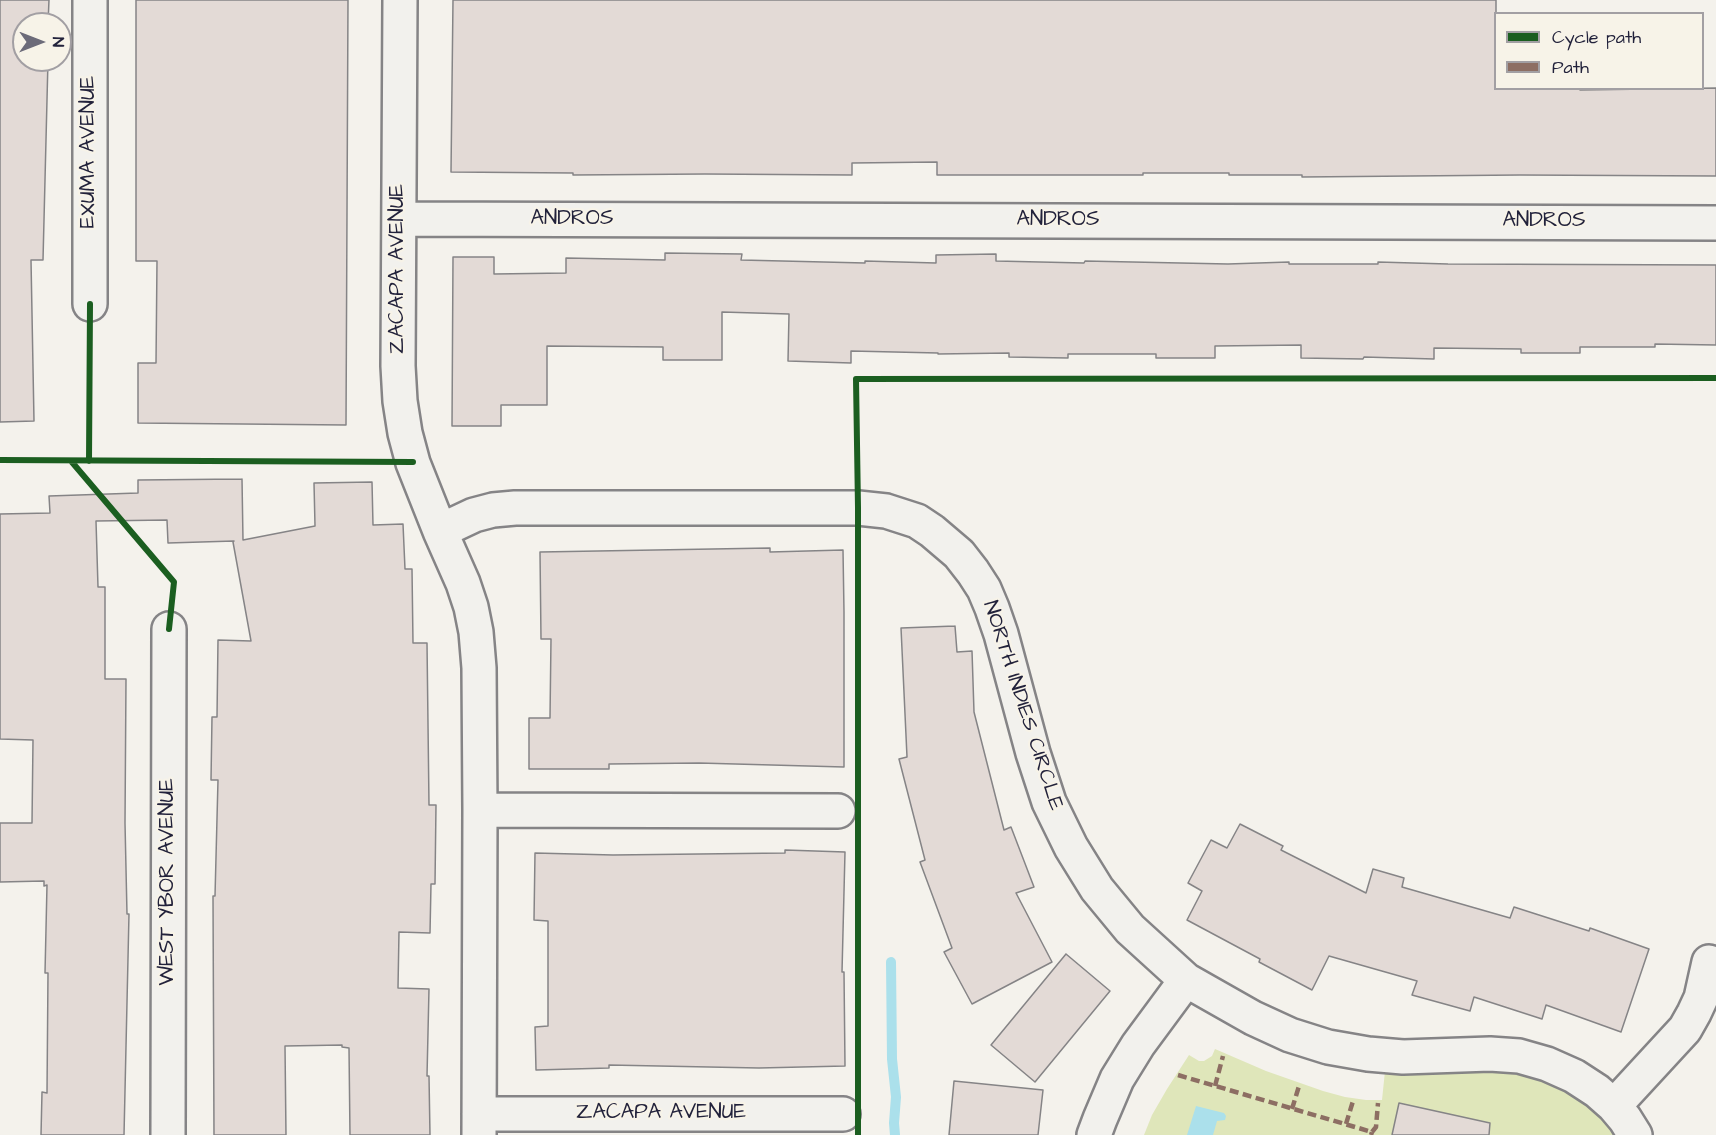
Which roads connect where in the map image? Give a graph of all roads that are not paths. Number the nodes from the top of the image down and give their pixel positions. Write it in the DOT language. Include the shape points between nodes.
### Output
graph roads {
  1 [pos="90,0"];
  2 [pos="400,0"];
  3 [pos="399,219"];
  4 [pos="1716,223"];
  5 [pos="90,304"];
  6 [pos="440,531"];
  7 [pos="169,629"];
  8 [pos="480,810"];
  9 [pos="838,811"];
  10 [pos="1709,962"];
  11 [pos="1186,980"];
  12 [pos="1614,1106"];
  13 [pos="843,1113"];
  14 [pos="479,1124"];
  15 [pos="168,1135"];
  16 [pos="1095,1135"];
  17 [pos="1635,1135"];
  1 -- 5 [label="street, EXUMA AVENUE"];
  2 -- 3 [label="street, ZACAPA AVENUE"];
  3 -- 4 [label="street, ANDROS"];
  3 -- 6 [label="street, ZACAPA AVENUE" via="400,401 413,463"];
  6 -- 8 [label="street, ZACAPA AVENUE" via="463,583 476,632"];
  6 -- 11 [label="street, NORTH INDIES CIRCLE" via="474,515 505,508 858,508 886,511 917,521 959,554 984,589 1049,802 1071,847 1097,889 1130,929"];
  7 -- 15 [label="street, WEST YBOR AVENUE"];
  8 -- 9 [label="street"];
  8 -- 14 [label="street, ZACAPA AVENUE"];
  10 -- 12 [label="street" via="1701,998 1685,1029"];
  11 -- 12 [label="street, NORTH INDIES CIRCLE" via="1253,1018 1328,1047 1403,1057 1519,1056 1574,1076"];
  11 -- 16 [label="street" via="1117,1079"];
  12 -- 17 [label="street, NORTH INDIES CIRCLE"];
  13 -- 14 [label="street, ZACAPA AVENUE"];
}
